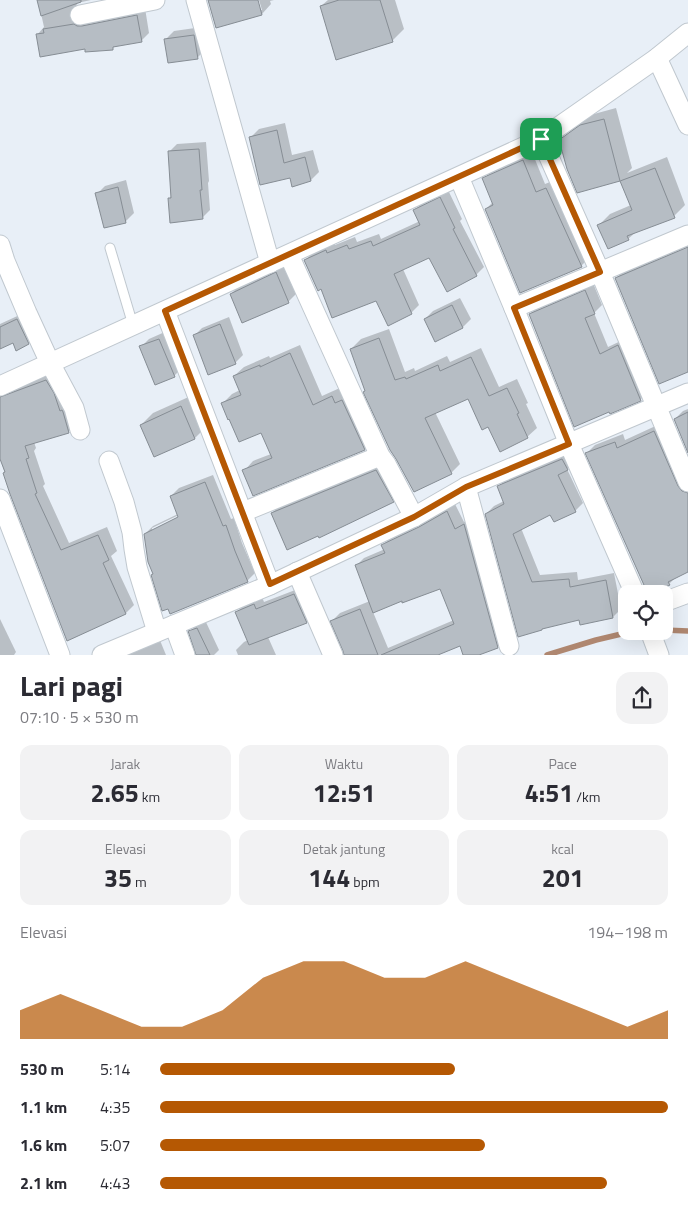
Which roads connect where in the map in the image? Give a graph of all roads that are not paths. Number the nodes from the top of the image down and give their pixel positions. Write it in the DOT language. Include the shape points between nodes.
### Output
graph roads {
  1 [pos="155,0"];
  2 [pos="196,0"];
  3 [pos="111,4"];
  4 [pos="80,15"];
  5 [pos="688,33"];
  6 [pos="657,58"];
  7 [pos="688,125"];
  8 [pos="541,139"];
  9 [pos="459,178"];
  10 [pos="688,235"];
  11 [pos="0,245"];
  12 [pos="110,248"];
  13 [pos="289,255"];
  14 [pos="270,263"];
  15 [pos="600,272"];
  16 [pos="514,308"];
  17 [pos="165,311"];
  18 [pos="133,326"];
  19 [pos="50,363"];
  20 [pos="0,386"];
  21 [pos="688,393"];
  22 [pos="656,407"];
  23 [pos="80,430"];
  24 [pos="569,444"];
  25 [pos="380,456"];
  26 [pos="109,461"];
  27 [pos="688,482"];
  28 [pos="466,487"];
  29 [pos="0,499"];
  30 [pos="243,512"];
  31 [pos="414,517"];
  32 [pos="297,572"];
  33 [pos="270,584"];
  34 [pos="631,585"];
  35 [pos="688,593"];
  36 [pos="673,599"];
  37 [pos="165,628"];
  38 [pos="653,640"];
  39 [pos="508,646"];
  40 [pos="60,655"];
  41 [pos="102,655"];
  42 [pos="185,655"];
  43 [pos="333,655"];
  44 [pos="659,655"];
  1 -- 3 [label="street"];
  2 -- 14 [label="street"];
  3 -- 4 [label="street"];
  5 -- 6 [label="street"];
  6 -- 7 [label="street"];
  6 -- 8 [label="street"];
  8 -- 9 [label="street"];
  8 -- 15 [label="street"];
  9 -- 13 [label="street"];
  9 -- 16 [label="street"];
  10 -- 15 [label="street"];
  11 -- 19 [label="street"];
  12 -- 18 [label="lane"];
  13 -- 14 [label="street"];
  13 -- 25 [label="street"];
  14 -- 17 [label="street"];
  15 -- 16 [label="street"];
  15 -- 22 [label="street"];
  16 -- 24 [label="street"];
  17 -- 18 [label="street"];
  17 -- 30 [label="street"];
  18 -- 19 [label="street"];
  19 -- 20 [label="street"];
  19 -- 23 [label="street" via="74,408"];
  21 -- 22 [label="street"];
  22 -- 24 [label="street"];
  22 -- 27 [label="street"];
  24 -- 28 [label="street"];
  24 -- 34 [label="street"];
  25 -- 30 [label="street"];
  25 -- 31 [label="street"];
  26 -- 37 [label="street" via="132,532 137,567"];
  28 -- 31 [label="street"];
  28 -- 39 [label="street"];
  29 -- 40 [label="street"];
  30 -- 33 [label="street"];
  31 -- 32 [label="street"];
  32 -- 33 [label="street"];
  32 -- 43 [label="street"];
  33 -- 37 [label="street"];
  35 -- 36 [label="street"];
  37 -- 41 [label="street"];
  37 -- 42 [label="street"];
  38 -- 44 [label="street"];
}
